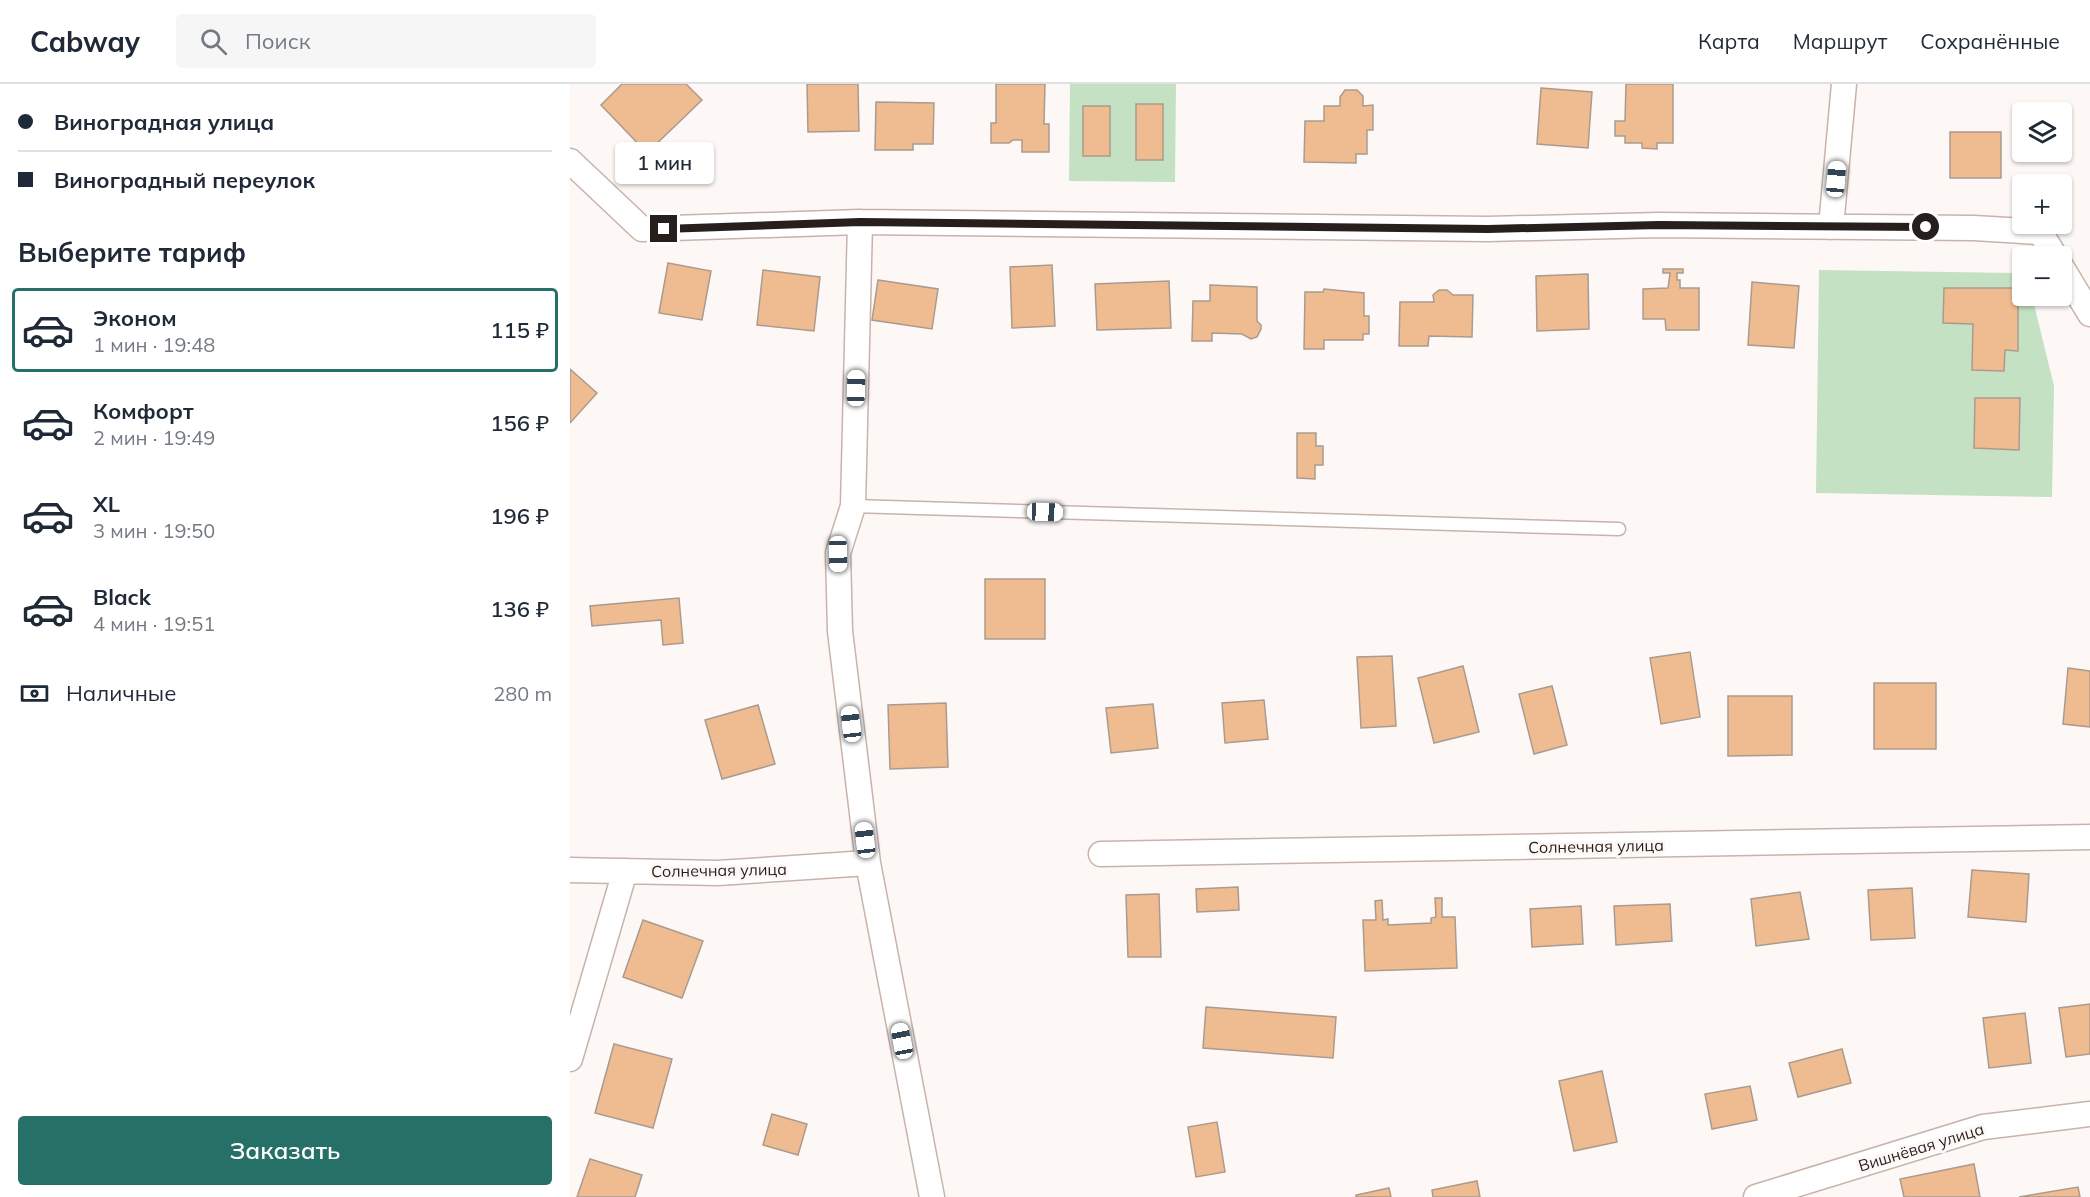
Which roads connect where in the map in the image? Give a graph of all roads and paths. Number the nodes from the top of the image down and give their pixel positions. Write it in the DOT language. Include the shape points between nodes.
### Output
graph roads {
  1 [pos="1844,84"];
  2 [pos="570,161"];
  3 [pos="860,222"];
  4 [pos="1831,227"];
  5 [pos="2049,246"];
  6 [pos="2072,284"];
  7 [pos="2090,314"];
  8 [pos="853,507"];
  9 [pos="1619,529"];
  10 [pos="2090,837"];
  11 [pos="1101,854"];
  12 [pos="868,864"];
  13 [pos="570,870"];
  14 [pos="625,871"];
  15 [pos="570,1059"];
  16 [pos="2090,1114"];
  17 [pos="932,1197"];
  18 [pos="1755,1197"];
  1 -- 4 [label="street"];
  2 -- 3 [label="street" via="642,230"];
  3 -- 4 [label="street" via="1488,229 1659,225"];
  3 -- 8 [label="street"];
  4 -- 5 [label="street" via="2040,232"];
  6 -- 7 [label="street"];
  8 -- 9 [label="lane"];
  8 -- 12 [label="street" via="838,554 840,631"];
  10 -- 11 [label="street, Солнечная улица"];
  12 -- 14 [label="street, Солнечная улица" via="718,873"];
  12 -- 17 [label="street"];
  13 -- 14 [label="street, Солнечная улица"];
  14 -- 15 [label="street"];
  16 -- 18 [label="street, Вишнёвая улица" via="1983,1127"];
}
